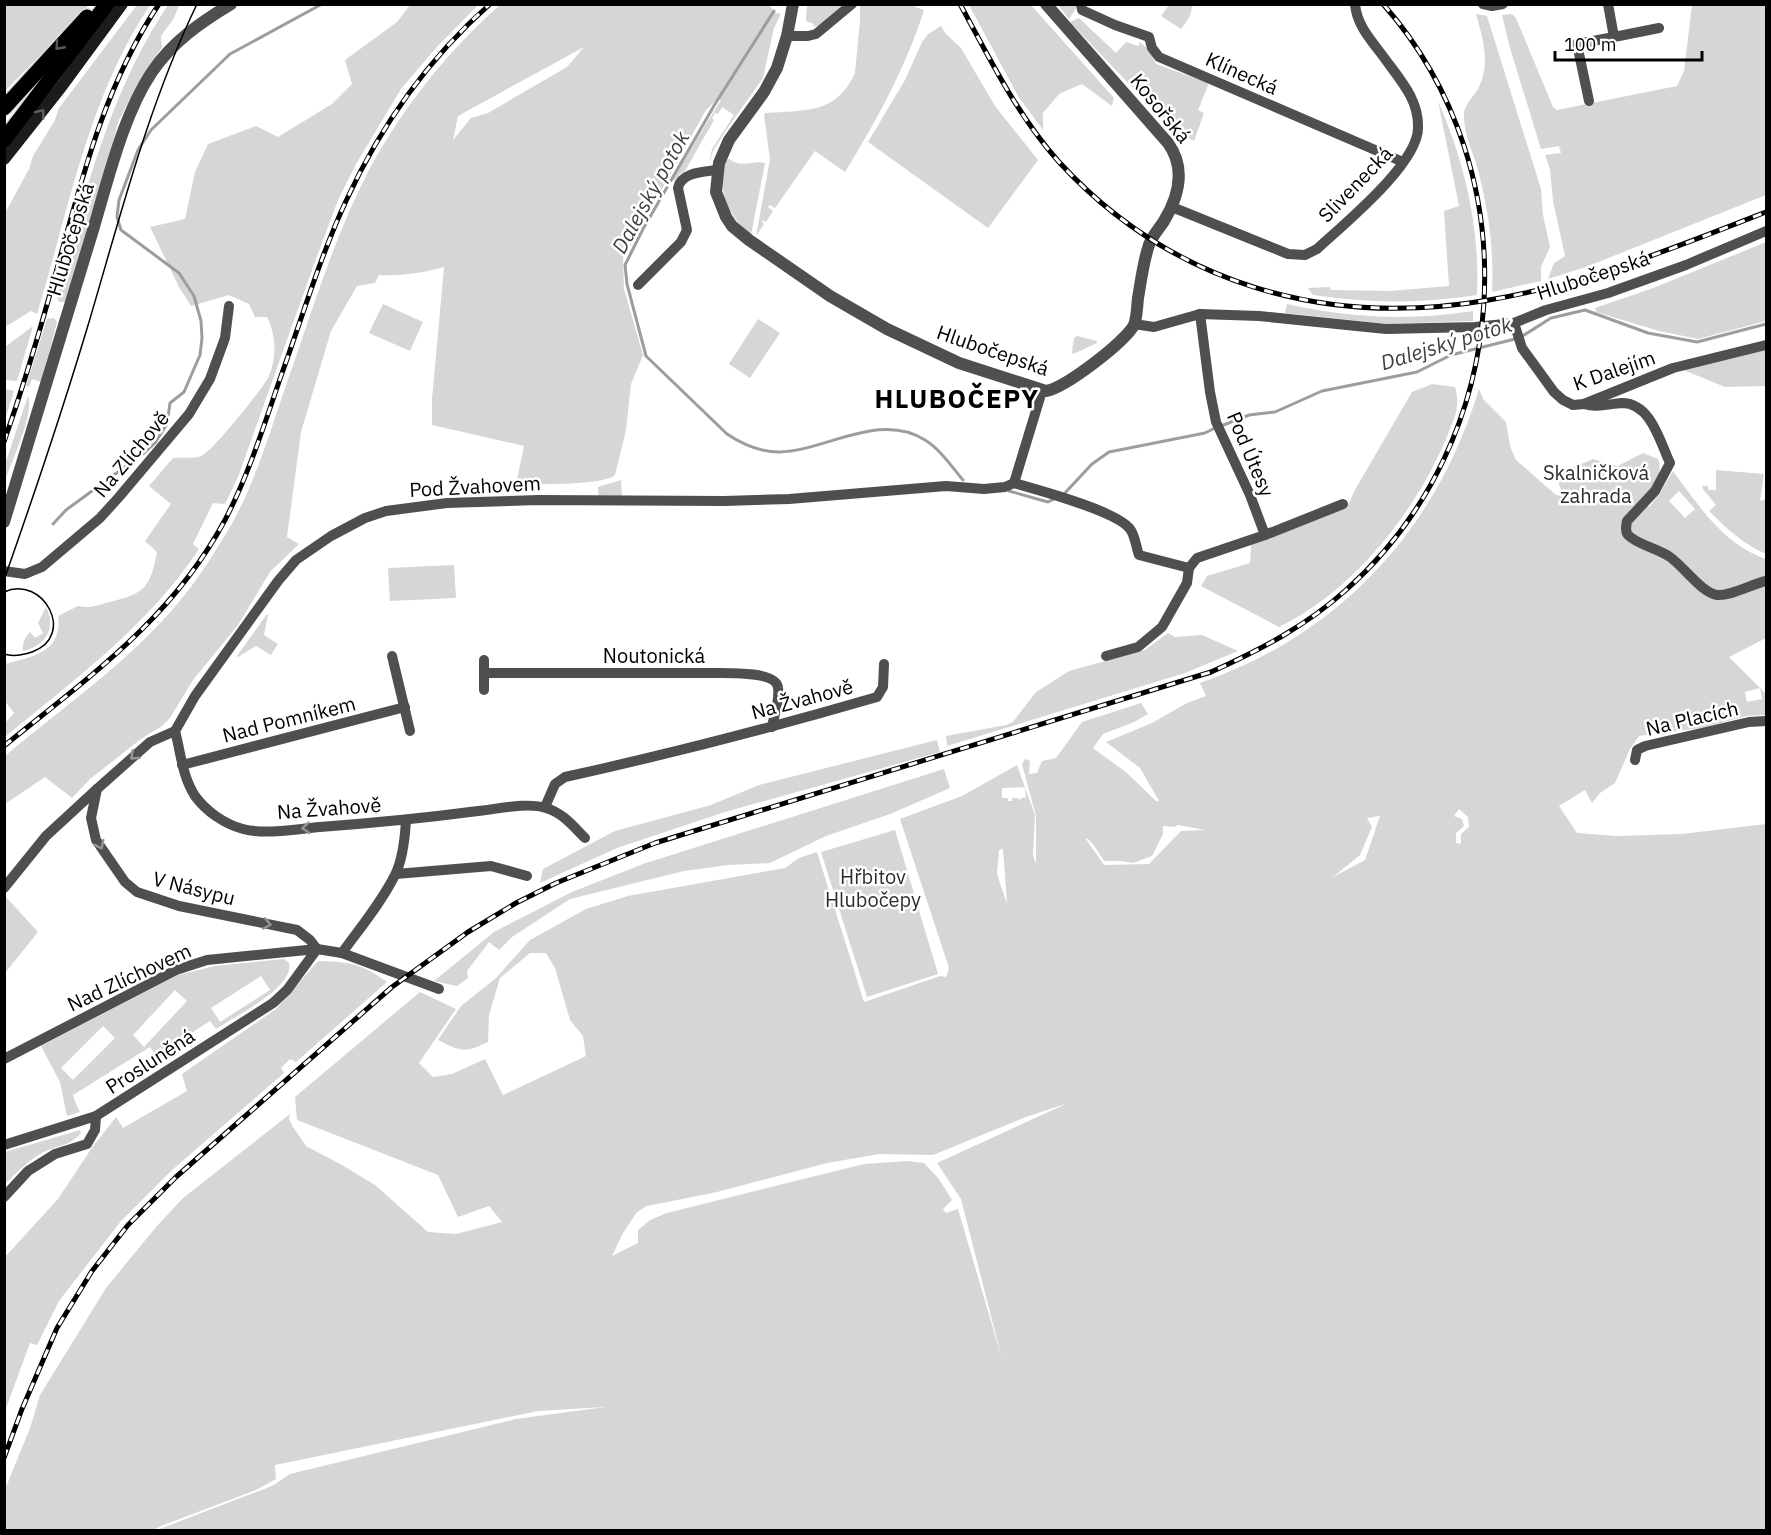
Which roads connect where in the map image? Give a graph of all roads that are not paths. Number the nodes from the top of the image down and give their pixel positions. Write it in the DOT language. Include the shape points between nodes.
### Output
graph roads {
  1 [pos="100,4"];
  2 [pos="107,4"];
  3 [pos="122,4"];
  4 [pos="231,4"];
  5 [pos="793,4"];
  6 [pos="852,4"];
  7 [pos="1046,4"];
  8 [pos="1081,4"];
  9 [pos="1355,4"];
  10 [pos="1483,4"];
  11 [pos="1503,4"];
  12 [pos="1608,4"];
  13 [pos="1659,28"];
  14 [pos="787,36"];
  15 [pos="1614,36"];
  16 [pos="1589,101"];
  17 [pos="8,104"];
  18 [pos="8,136"];
  19 [pos="5,159"];
  20 [pos="1403,162"];
  21 [pos="717,170"];
  22 [pos="1172,207"];
  23 [pos="1767,231"];
  24 [pos="638,285"];
  25 [pos="229,306"];
  26 [pos="1200,314"];
  27 [pos="1134,324"];
  28 [pos="1515,328"];
  29 [pos="1767,345"];
  30 [pos="1635,383"];
  31 [pos="1042,391"];
  32 [pos="1584,404"];
  33 [pos="1633,405"];
  34 [pos="1014,483"];
  35 [pos="1343,504"];
  36 [pos="4,522"];
  37 [pos="1264,535"];
  38 [pos="1189,568"];
  39 [pos="4,571"];
  40 [pos="1767,581"];
  41 [pos="392,656"];
  42 [pos="1106,656"];
  43 [pos="484,660"];
  44 [pos="884,664"];
  45 [pos="484,673"];
  46 [pos="484,690"];
  47 [pos="405,708"];
  48 [pos="1767,721"];
  49 [pos="771,727"];
  50 [pos="410,730"];
  51 [pos="176,731"];
  52 [pos="1635,760"];
  53 [pos="182,765"];
  54 [pos="97,789"];
  55 [pos="545,807"];
  56 [pos="406,820"];
  57 [pos="585,838"];
  58 [pos="396,874"];
  59 [pos="527,876"];
  60 [pos="4,888"];
  61 [pos="317,949"];
  62 [pos="342,953"];
  63 [pos="439,989"];
  64 [pos="4,1059"];
  65 [pos="96,1116"];
  66 [pos="4,1145"];
  67 [pos="4,1197"];
  1 -- 17 [label="main road, one-way"];
  2 -- 18 [label="main road"];
  19 -- 3 [label="main road, one-way"];
  4 -- 36 [label="street, Hlubočepská" via="170,49 137,99"];
  5 -- 14 [label="street, Hlubočepská"];
  6 -- 14 [label="street" via="816,34"];
  7 -- 22 [label="street, Kosořská" via="1173,150 1179,174"];
  8 -- 20 [label="street, Klínecká" via="1082,10 1149,37 1159,57"];
  9 -- 20 [label="street, Slivenecká" via="1360,25 1415,105 1419,130"];
  10 -- 11 [label="street"];
  12 -- 15 [label="street"];
  13 -- 15 [label="street"];
  14 -- 21 [label="street, Hlubočepská" via="774,74 729,140"];
  15 -- 16 [label="street" via="1577,44"];
  20 -- 22 [label="street, Slivenecká" via="1382,189 1317,249 1305,255 1280,252"];
  21 -- 24 [label="street" via="680,181 687,230 681,242"];
  21 -- 31 [label="street, Hlubočepská" via="718,198 732,226 830,296 935,353"];
  22 -- 27 [label="street, Kosořská" via="1148,246"];
  23 -- 28 [label="street, Hlubočepská" via="1608,293 1546,310"];
  25 -- 39 [label="street, Na Zlíchově" via="225,338 210,379 189,414 119,497 100,519 42,567 25,574"];
  26 -- 27 [label="street, Hlubočepská" via="1154,327"];
  26 -- 28 [label="street, Hlubočepská" via="1386,329"];
  26 -- 37 [label="street, Pod Útesy" via="1210,392 1219,427"];
  27 -- 31 [label="street, Hlubočepská" via="1089,366 1060,386"];
  28 -- 32 [label="street, K Dalejím" via="1522,348 1554,392 1573,405"];
  29 -- 30 [label="street, K Dalejím" via="1673,368"];
  30 -- 32 [label="street, K Dalejím"];
  30 -- 33 [label="street"];
  31 -- 34 [label="street"];
  32 -- 33 [label="street"];
  33 -- 40 [label="street" via="1646,413 1670,463 1655,491 1627,521 1628,534 1671,557 1715,595"];
  34 -- 38 [label="street" via="1063,497 1124,522 1132,531 1139,555"];
  34 -- 51 [label="street, Pod Žvahovem" via="984,489 946,486 789,499 496,501 386,511 349,525 296,560 195,696"];
  35 -- 37 [label="street"];
  37 -- 38 [label="street" via="1197,558"];
  38 -- 42 [label="street" via="1187,583 1162,627 1138,647"];
  41 -- 47 [label="street"];
  43 -- 45 [label="street"];
  44 -- 49 [label="street, Na Žvahově" via="884,687 877,697"];
  45 -- 46 [label="street"];
  45 -- 49 [label="street, Noutonická" via="712,672 771,678 778,688"];
  47 -- 50 [label="street"];
  47 -- 53 [label="street, Nad Pomníkem"];
  48 -- 52 [label="street, Na Placích" via="1645,746 1637,750"];
  49 -- 55 [label="street, Na Žvahově" via="565,777 555,784"];
  51 -- 53 [label="street, Na Žvahově"];
  51 -- 54 [label="street, one-way" via="150,742"];
  56 -- 53 [label="street, Na Žvahově, one-way" via="282,830 241,829 224,822 201,803"];
  54 -- 60 [label="street" via="46,836"];
  54 -- 61 [label="street, V Násypu, one-way" via="91,818 96,840 125,882 137,892 179,906 297,930"];
  55 -- 56 [label="street, Na Žvahově"];
  55 -- 57 [label="street" via="565,817"];
  56 -- 58 [label="street"];
  58 -- 59 [label="street" via="491,866"];
  58 -- 62 [label="street"];
  61 -- 62 [label="street, Nad Zlíchovem"];
  61 -- 64 [label="street, Nad Zlíchovem" via="207,960 176,970"];
  61 -- 65 [label="street, Prosluněná" via="273,1003"];
  62 -- 63 [label="street, Nad Zlíchovem"];
  65 -- 66 [label="street"];
  65 -- 67 [label="street, Prosluněná" via="95,1130 87,1144 55,1154 28,1171"];
}
